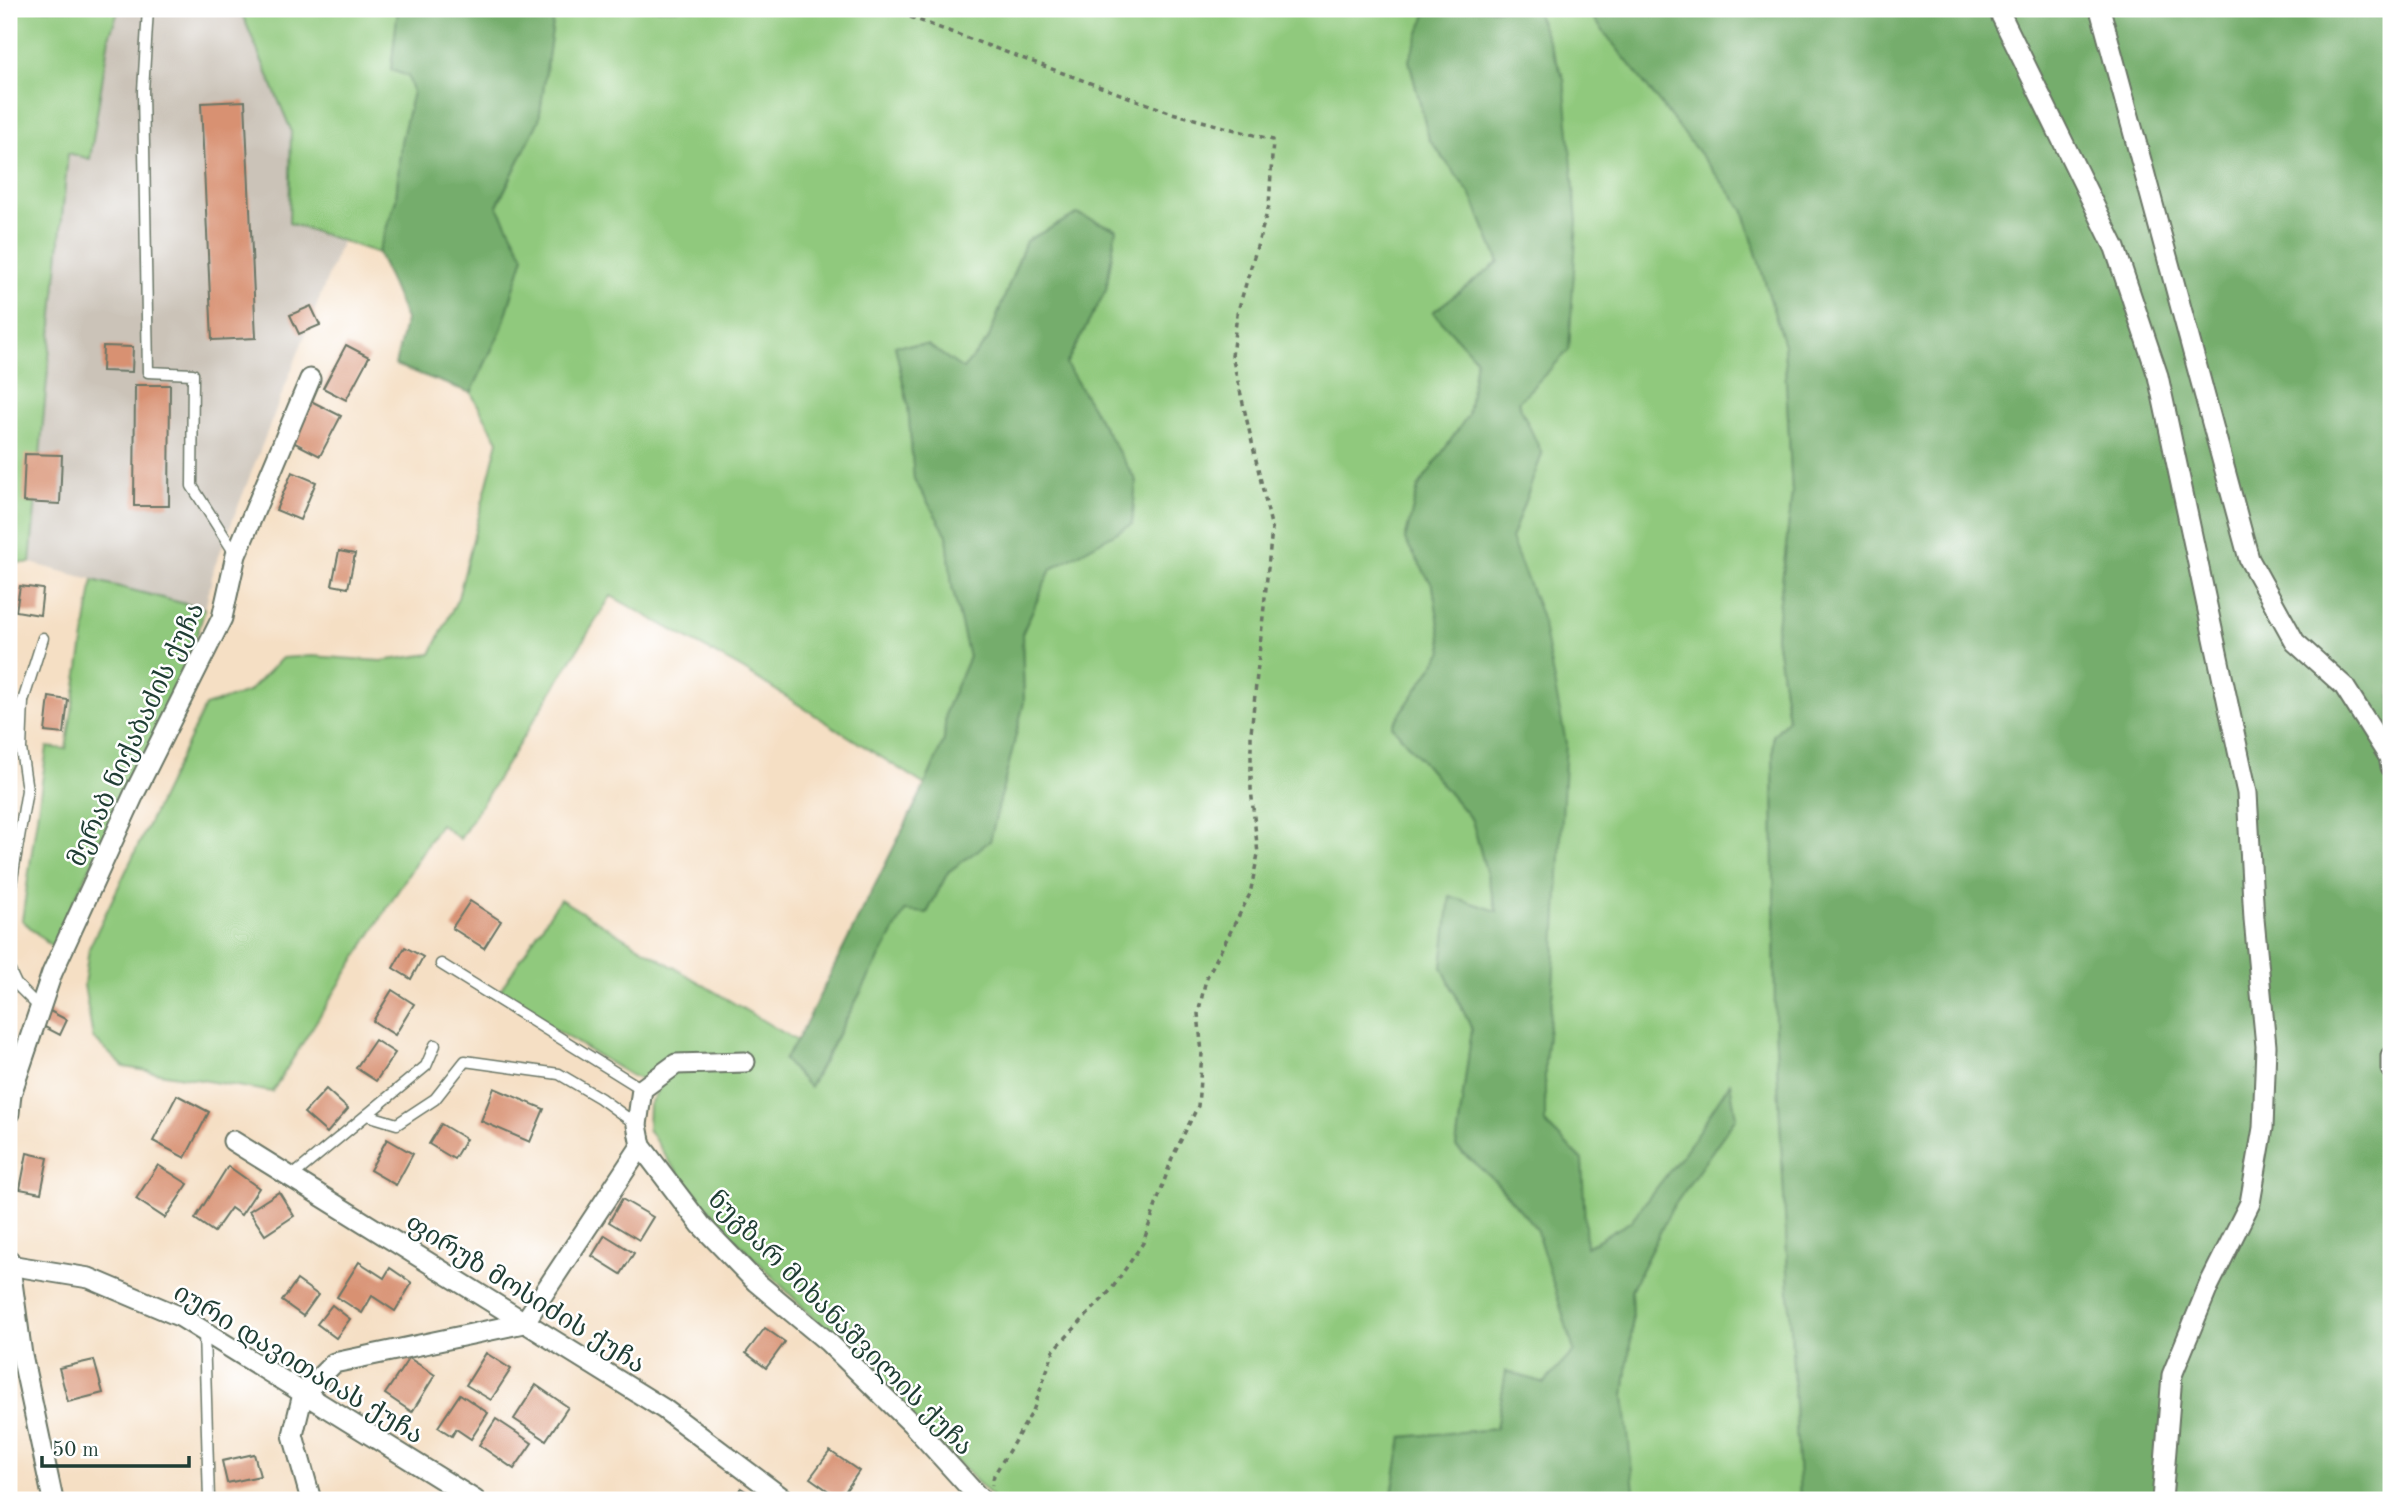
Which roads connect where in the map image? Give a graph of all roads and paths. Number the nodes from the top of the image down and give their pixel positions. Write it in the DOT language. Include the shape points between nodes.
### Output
graph roads {
  1 [pos="148,9"];
  2 [pos="1998,9"];
  3 [pos="2100,9"];
  4 [pos="910,17"];
  5 [pos="310,379"];
  6 [pos="236,555"];
  7 [pos="43,638"];
  8 [pos="23,701"];
  9 [pos="9,722"];
  10 [pos="2391,767"];
  11 [pos="9,897"];
  12 [pos="441,964"];
  13 [pos="9,969"];
  14 [pos="41,1009"];
  15 [pos="435,1045"];
  16 [pos="2391,1056"];
  17 [pos="745,1062"];
  18 [pos="2391,1069"];
  19 [pos="642,1089"];
  20 [pos="9,1113"];
  21 [pos="367,1115"];
  22 [pos="637,1125"];
  23 [pos="233,1141"];
  24 [pos="641,1146"];
  25 [pos="289,1178"];
  26 [pos="9,1263"];
  27 [pos="524,1324"];
  28 [pos="204,1332"];
  29 [pos="303,1394"];
  30 [pos="986,1494"];
  31 [pos="53,1500"];
  32 [pos="209,1500"];
  33 [pos="311,1500"];
  34 [pos="475,1500"];
  35 [pos="785,1500"];
  36 [pos="2162,1500"];
  1 -- 6 [label="lane" via="143,91 148,372 193,374 192,486"];
  2 -- 36 [label="street" via="2115,248 2158,376 2247,793 2266,1046 2263,1128 2250,1203 2172,1375"];
  3 -- 10 [label="street" via="2249,559 2295,642 2344,686"];
  4 -- 30 [label="path" via="1172,113 1273,140 1269,206 1237,314 1232,356 1272,529 1251,733 1258,854 1250,894 1206,979 1198,1014 1202,1053 1198,1106 1172,1158 1143,1243 1111,1290 1054,1350 1033,1411"];
  5 -- 6 [label="street, მერაბ ნიქაბაძის ქუჩა"];
  6 -- 14 [label="street, მერაბ ნიქაბაძის ქუჩა" via="222,618 135,792 52,974"];
  7 -- 8 [label="lane"];
  8 -- 9 [label="lane"];
  8 -- 11 [label="lane" via="21,748 27,790"];
  12 -- 19 [label="lane"];
  13 -- 14 [label="lane" via="16,984"];
  14 -- 20 [label="street, მერაბ ნიქაბაძის ქუჩა" via="11,1094"];
  15 -- 21 [label="lane" via="426,1066"];
  16 -- 18 [label="street"];
  17 -- 19 [label="street" via="676,1064"];
  19 -- 22 [label="street, ნუგზარ მიხანაშვილის ქუჩა"];
  21 -- 22 [label="lane" via="397,1124 435,1099 465,1061 559,1074"];
  21 -- 25 [label="lane"];
  22 -- 24 [label="street, ნუგზარ მიხანაშვილის ქუჩა"];
  23 -- 25 [label="street, ფირუზ მოსიძის ქუჩა"];
  24 -- 27 [label="street"];
  24 -- 30 [label="street, ნუგზარ მიხანაშვილის ქუჩა" via="701,1225 756,1282 838,1351"];
  25 -- 27 [label="street, ფირუზ მოსიძის ქუჩა"];
  26 -- 28 [label="street, იური დავითაიას ქუჩა" via="89,1278 181,1317"];
  26 -- 31 [label="street" via="22,1355"];
  27 -- 29 [label="street" via="334,1363"];
  27 -- 35 [label="street, ფირუზ მოსიძის ქუჩა" via="664,1409"];
  28 -- 29 [label="street, იური დავითაიას ქუჩა"];
  28 -- 32 [label="lane"];
  29 -- 33 [label="street" via="293,1436"];
  29 -- 34 [label="street, იური დავითაიას ქუჩა"];
}
